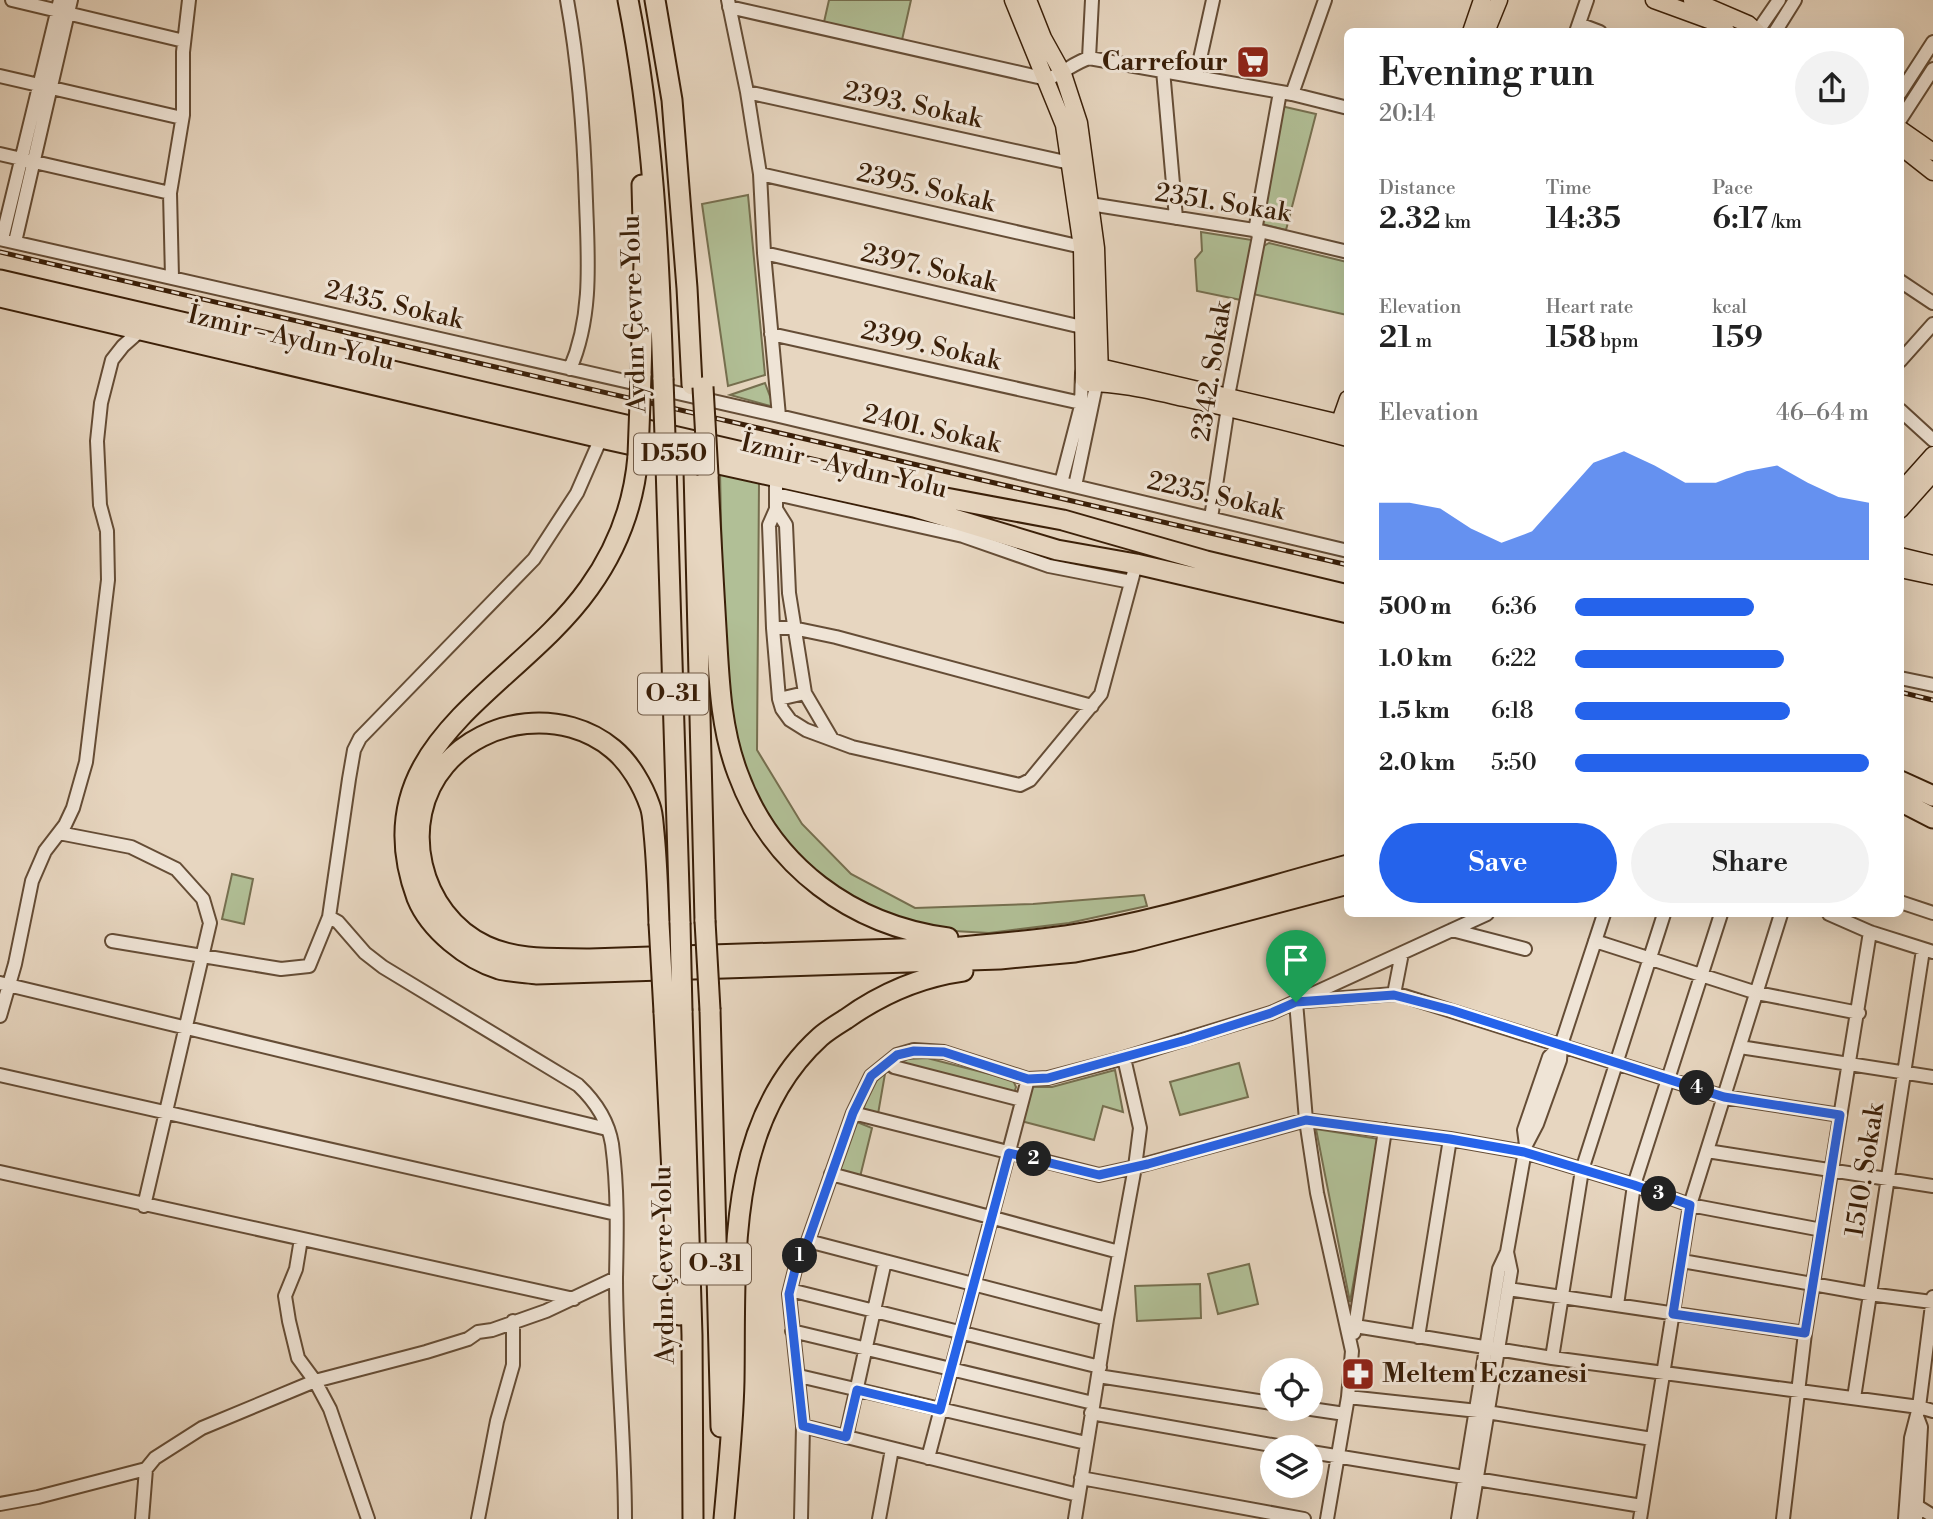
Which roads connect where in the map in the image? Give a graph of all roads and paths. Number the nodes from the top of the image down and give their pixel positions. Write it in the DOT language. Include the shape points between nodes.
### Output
graph roads {
  1 [pos="12,0"];
  2 [pos="188,0"];
  3 [pos="566,0"];
  4 [pos="628,0"];
  5 [pos="655,0"];
  6 [pos="1013,0"];
  7 [pos="1028,0"];
  8 [pos="1092,0"];
  9 [pos="1213,0"];
  10 [pos="1325,0"];
  11 [pos="1482,0"];
  12 [pos="1499,0"];
  13 [pos="1587,0"];
  14 [pos="1654,0"];
  15 [pos="1692,0"];
  16 [pos="1779,0"];
  17 [pos="1795,0"];
  18 [pos="729,4"];
  19 [pos="64,6"];
  20 [pos="1472,28"];
  21 [pos="1488,28"];
  22 [pos="1578,28"];
  23 [pos="1723,28"];
  24 [pos="1753,28"];
  25 [pos="1759,28"];
  26 [pos="1778,28"];
  27 [pos="184,41"];
  28 [pos="1933,42"];
  29 [pos="1089,58"];
  30 [pos="640,65"];
  31 [pos="1933,69"];
  32 [pos="1052,70"];
  33 [pos="1163,70"];
  34 [pos="0,76"];
  35 [pos="1196,77"];
  36 [pos="45,87"];
  37 [pos="1904,87"];
  38 [pos="747,92"];
  39 [pos="1286,93"];
  40 [pos="1344,107"];
  41 [pos="1904,114"];
  42 [pos="182,118"];
  43 [pos="1904,132"];
  44 [pos="1904,149"];
  45 [pos="1933,152"];
  46 [pos="0,153"];
  47 [pos="29,160"];
  48 [pos="1070,163"];
  49 [pos="1933,172"];
  50 [pos="760,174"];
  51 [pos="170,193"];
  52 [pos="1084,204"];
  53 [pos="1176,218"];
  54 [pos="1257,231"];
  55 [pos="6,240"];
  56 [pos="1089,247"];
  57 [pos="1344,251"];
  58 [pos="764,253"];
  59 [pos="172,277"];
  60 [pos="0,280"];
  61 [pos="1904,284"];
  62 [pos="0,297"];
  63 [pos="1933,303"];
  64 [pos="1933,324"];
  65 [pos="1083,327"];
  66 [pos="141,330"];
  67 [pos="771,334"];
  68 [pos="1904,357"];
  69 [pos="570,369"];
  70 [pos="1093,374"];
  71 [pos="1228,402"];
  72 [pos="1081,404"];
  73 [pos="1904,414"];
  74 [pos="779,416"];
  75 [pos="1342,430"];
  76 [pos="601,438"];
  77 [pos="1933,446"];
  78 [pos="701,472"];
  79 [pos="1933,473"];
  80 [pos="776,485"];
  81 [pos="1068,485"];
  82 [pos="1904,486"];
  83 [pos="1904,506"];
  84 [pos="776,509"];
  85 [pos="1043,516"];
  86 [pos="1211,518"];
  87 [pos="1075,524"];
  88 [pos="1035,544"];
  89 [pos="1344,550"];
  90 [pos="1068,552"];
  91 [pos="1904,557"];
  92 [pos="1933,564"];
  93 [pos="1904,570"];
  94 [pos="1133,573"];
  95 [pos="1933,576"];
  96 [pos="1344,594"];
  97 [pos="1344,611"];
  98 [pos="773,628"];
  99 [pos="793,628"];
  100 [pos="1904,679"];
  101 [pos="1933,685"];
  102 [pos="805,693"];
  103 [pos="779,699"];
  104 [pos="1092,706"];
  105 [pos="833,740"];
  106 [pos="1904,783"];
  107 [pos="1933,796"];
  108 [pos="1904,803"];
  109 [pos="1933,818"];
  110 [pos="59,833"];
  111 [pos="1344,865"];
  112 [pos="1344,885"];
  113 [pos="1904,903"];
  114 [pos="1933,913"];
  115 [pos="329,917"];
  116 [pos="1480,917"];
  117 [pos="1603,917"];
  118 [pos="1663,917"];
  119 [pos="1720,917"];
  120 [pos="1781,917"];
  121 [pos="1836,917"];
  122 [pos="1452,930"];
  123 [pos="1870,932"];
  124 [pos="112,941"];
  125 [pos="1595,941"];
  126 [pos="1015,942"];
  127 [pos="1525,949"];
  128 [pos="1928,951"];
  129 [pos="1076,953"];
  130 [pos="1402,953"];
  131 [pos="202,956"];
  132 [pos="1649,959"];
  133 [pos="1702,976"];
  134 [pos="5,984"];
  135 [pos="1757,993"];
  136 [pos="1394,995"];
  137 [pos="1296,1002"];
  138 [pos="673,1012"];
  139 [pos="1859,1013"];
  140 [pos="0,1016"];
  141 [pos="186,1028"];
  142 [pos="1562,1045"];
  143 [pos="1740,1047"];
  144 [pos="1124,1058"];
  145 [pos="891,1060"];
  146 [pos="1616,1062"];
  147 [pos="1850,1063"];
  148 [pos="1904,1072"];
  149 [pos="0,1075"];
  150 [pos="1933,1077"];
  151 [pos="1028,1079"];
  152 [pos="1668,1079"];
  153 [pos="1724,1097"];
  154 [pos="1022,1100"];
  155 [pos="853,1113"];
  156 [pos="166,1114"];
  157 [pos="1840,1115"];
  158 [pos="1306,1120"];
  159 [pos="607,1129"];
  160 [pos="1385,1130"];
  161 [pos="1450,1139"];
  162 [pos="1525,1149"];
  163 [pos="1707,1151"];
  164 [pos="1009,1153"];
  165 [pos="1135,1167"];
  166 [pos="1582,1170"];
  167 [pos="1831,1171"];
  168 [pos="0,1172"];
  169 [pos="831,1174"];
  170 [pos="1887,1179"];
  171 [pos="1634,1185"];
  172 [pos="1933,1186"];
  173 [pos="1690,1205"];
  174 [pos="144,1206"];
  175 [pos="616,1214"];
  176 [pos="992,1219"];
  177 [pos="1822,1230"];
  178 [pos="300,1239"];
  179 [pos="808,1241"];
  180 [pos="1119,1252"];
  181 [pos="1507,1252"];
  182 [pos="885,1261"];
  183 [pos="1682,1261"];
  184 [pos="617,1278"];
  185 [pos="972,1284"];
  186 [pos="1813,1284"];
  187 [pos="1508,1289"];
  188 [pos="790,1290"];
  189 [pos="1869,1294"];
  190 [pos="1562,1296"];
  191 [pos="574,1299"];
  192 [pos="1933,1300"];
  193 [pos="1617,1305"];
  194 [pos="874,1310"];
  195 [pos="1673,1314"];
  196 [pos="1107,1319"];
  197 [pos="513,1321"];
  198 [pos="1355,1326"];
  199 [pos="792,1331"];
  200 [pos="960,1331"];
  201 [pos="1805,1333"];
  202 [pos="1418,1336"];
  203 [pos="1492,1348"];
  204 [pos="866,1349"];
  205 [pos="1352,1351"];
  206 [pos="1552,1357"];
  207 [pos="951,1369"];
  208 [pos="1099,1371"];
  209 [pos="1663,1373"];
  210 [pos="799,1376"];
  211 [pos="315,1381"];
  212 [pos="857,1390"];
  213 [pos="1798,1390"];
  214 [pos="1348,1396"];
  215 [pos="1854,1398"];
  216 [pos="1260,1401"];
  217 [pos="1092,1408"];
  218 [pos="940,1410"];
  219 [pos="1323,1411"];
  220 [pos="1481,1412"];
  221 [pos="1918,1412"];
  222 [pos="1933,1412"];
  223 [pos="1345,1414"];
  224 [pos="803,1426"];
  225 [pos="846,1437"];
  226 [pos="1652,1439"];
  227 [pos="1260,1442"];
  228 [pos="1086,1443"];
  229 [pos="892,1449"];
  230 [pos="1323,1454"];
  231 [pos="1337,1457"];
  232 [pos="928,1458"];
  233 [pos="146,1469"];
  234 [pos="1471,1477"];
  235 [pos="1081,1478"];
  236 [pos="1078,1495"];
  237 [pos="0,1504"];
  238 [pos="1641,1512"];
  239 [pos="1916,1512"];
  240 [pos="1933,1516"];
  241 [pos="142,1519"];
  242 [pos="368,1519"];
  243 [pos="478,1519"];
  244 [pos="625,1519"];
  245 [pos="693,1519"];
  246 [pos="723,1519"];
  247 [pos="801,1519"];
  248 [pos="879,1519"];
  249 [pos="1075,1519"];
  250 [pos="1304,1519"];
  251 [pos="1327,1519"];
  252 [pos="1458,1519"];
  253 [pos="1470,1519"];
  254 [pos="1783,1519"];
  255 [pos="1905,1519"];
  1 -- 19 [label="street"];
  2 -- 27 [label="street"];
  3 -- 69 [label="street" via="585,151 589,278 580,346"];
  4 -- 30 [label="highway, Aydın Çevre Yolu / O-31"];
  5 -- 78 [label="highway, Aydın Çevre Yolu / O-31" via="672,100"];
  6 -- 32 [label="main road"];
  7 -- 32 [label="main road"];
  8 -- 29 [label="street"];
  9 -- 35 [label="street"];
  10 -- 39 [label="street, 2342. Sokak"];
  11 -- 20 [label="main road"];
  12 -- 21 [label="main road"];
  13 -- 22 [label="street"];
  14 -- 23 [label="main road"];
  15 -- 24 [label="main road"];
  16 -- 25 [label="street"];
  17 -- 26 [label="street"];
  18 -- 32 [label="street" via="1025,75"];
  18 -- 38 [label="street"];
  19 -- 27 [label="street"];
  19 -- 36 [label="street"];
  27 -- 42 [label="street"];
  28 -- 37 [label="street"];
  29 -- 32 [label="street"];
  29 -- 33 [label="street"];
  30 -- 129 [label="highway, bridge" via="644,262 636,484 610,555 589,589 461,715 431,751 415,781 405,816 404,843 419,903 439,930 464,952 499,969 536,974"];
  30 -- 138 [label="highway, Aydın Çevre Yolu / O-31, bridge" via="658,234 680,923"];
  31 -- 41 [label="street"];
  32 -- 48 [label="main road"];
  32 -- 52 [label="main road" via="1079,123"];
  33 -- 35 [label="street"];
  33 -- 53 [label="street"];
  34 -- 36 [label="street"];
  35 -- 39 [label="street"];
  36 -- 42 [label="street"];
  36 -- 47 [label="street"];
  38 -- 48 [label="street, 2393. Sokak"];
  38 -- 50 [label="street"];
  39 -- 40 [label="street"];
  39 -- 54 [label="street, 2342. Sokak"];
  42 -- 51 [label="street"];
  43 -- 45 [label="main road"];
  44 -- 49 [label="main road"];
  46 -- 47 [label="street"];
  47 -- 51 [label="street"];
  47 -- 55 [label="street"];
  48 -- 52 [label="main road"];
  50 -- 56 [label="street, 2395. Sokak"];
  50 -- 58 [label="street"];
  51 -- 59 [label="street"];
  52 -- 53 [label="street, 2351. Sokak"];
  52 -- 56 [label="main road"];
  53 -- 54 [label="street, 2351. Sokak"];
  54 -- 57 [label="street, 2351. Sokak"];
  54 -- 71 [label="street, 2342. Sokak"];
  55 -- 59 [label="street, 2435. Sokak"];
  56 -- 65 [label="main road"];
  56 -- 70 [label="main road"];
  58 -- 65 [label="street, 2397. Sokak"];
  58 -- 67 [label="street"];
  59 -- 69 [label="street, 2435. Sokak"];
  60 -- 85 [label="highway, İzmir - Aydın Yolu / D550" via="919,493"];
  61 -- 63 [label="street"];
  62 -- 66 [label="highway, İzmir - Aydın Yolu / D550"];
  64 -- 68 [label="street"];
  65 -- 70 [label="main road"];
  66 -- 76 [label="highway, İzmir - Aydın Yolu / D550"];
  66 -- 110 [label="street" via="112,360 101,403 97,440 100,505 107,531 107,595 86,762 73,808"];
  67 -- 72 [label="street, 2399. Sokak"];
  67 -- 74 [label="street"];
  69 -- 74 [label="street, 2435. Sokak"];
  70 -- 71 [label="main road"];
  70 -- 72 [label="street"];
  70 -- 81 [label="street"];
  71 -- 75 [label="main road"];
  71 -- 86 [label="street, 2342. Sokak"];
  72 -- 81 [label="street"];
  73 -- 77 [label="street"];
  74 -- 81 [label="street, 2401. Sokak"];
  76 -- 80 [label="highway, İzmir - Aydın Yolu / D550"];
  76 -- 115 [label="street" via="577,493 534,559 360,738 348,779"];
  77 -- 82 [label="main road"];
  78 -- 126 [label="highway" via="722,713 737,774 776,843 808,878 877,920 915,933"];
  78 -- 246 [label="highway, Aydın Çevre Yolu / O-31, bridge" via="705,921"];
  79 -- 83 [label="main road"];
  80 -- 84 [label="street"];
  80 -- 88 [label="highway, İzmir - Aydın Yolu / D550" via="915,507"];
  80 -- 94 [label="street" via="963,536 1049,566"];
  81 -- 86 [label="street, 2235. Sokak"];
  84 -- 98 [label="street" via="769,525"];
  84 -- 99 [label="street" via="786,525"];
  85 -- 87 [label="highway, İzmir - Aydın Yolu / D550"];
  85 -- 88 [label="highway"];
  86 -- 89 [label="street, 2235. Sokak"];
  87 -- 90 [label="highway"];
  87 -- 96 [label="highway, İzmir - Aydın Yolu / D550"];
  88 -- 90 [label="highway, İzmir - Aydın Yolu / D550"];
  90 -- 94 [label="highway, İzmir - Aydın Yolu / D550"];
  91 -- 92 [label="main road"];
  93 -- 95 [label="main road"];
  94 -- 97 [label="highway, İzmir - Aydın Yolu / D550"];
  94 -- 104 [label="street" via="1101,694"];
  98 -- 99 [label="street"];
  98 -- 103 [label="street"];
  99 -- 102 [label="street"];
  99 -- 104 [label="street"];
  100 -- 101 [label="street"];
  102 -- 103 [label="street"];
  102 -- 105 [label="street"];
  103 -- 105 [label="street" via="790,720"];
  104 -- 105 [label="street" via="1020,786"];
  106 -- 107 [label="highway"];
  108 -- 109 [label="highway"];
  110 -- 131 [label="street" via="131,848 176,869 203,899 210,923"];
  110 -- 134 [label="street" via="32,881"];
  111 -- 126 [label="highway" via="1146,919"];
  112 -- 129 [label="highway"];
  113 -- 114 [label="street"];
  115 -- 131 [label="street" via="310,966 281,969"];
  115 -- 159 [label="street" via="383,967 578,1085 603,1114"];
  116 -- 122 [label="street"];
  117 -- 125 [label="street"];
  118 -- 132 [label="street"];
  119 -- 133 [label="street"];
  120 -- 135 [label="street"];
  121 -- 123 [label="street"];
  122 -- 127 [label="street"];
  122 -- 130 [label="street"];
  123 -- 128 [label="street"];
  123 -- 139 [label="street"];
  124 -- 131 [label="street"];
  125 -- 132 [label="street"];
  125 -- 142 [label="street"];
  126 -- 138 [label="highway, bridge" via="960,947 590,959 512,955 484,945 438,905 427,886 419,845 424,805 433,782 471,743 519,723 551,723 585,732 614,749 636,775 651,809 659,923"];
  128 -- 148 [label="street, 1510. Sokak"];
  129 -- 246 [label="highway" via="940,974 892,990 820,1037 786,1075 756,1137 741,1192 733,1416"];
  130 -- 136 [label="street"];
  130 -- 137 [label="street"];
  131 -- 141 [label="street"];
  132 -- 133 [label="street"];
  132 -- 146 [label="street"];
  133 -- 135 [label="street"];
  133 -- 152 [label="street"];
  134 -- 140 [label="street"];
  134 -- 141 [label="street"];
  135 -- 139 [label="street"];
  135 -- 143 [label="street"];
  136 -- 137 [label="street"];
  136 -- 142 [label="street"];
  137 -- 144 [label="street"];
  137 -- 158 [label="street"];
  138 -- 245 [label="highway"];
  139 -- 147 [label="street"];
  141 -- 156 [label="street"];
  141 -- 159 [label="street"];
  142 -- 146 [label="street"];
  142 -- 162 [label="street"];
  143 -- 147 [label="street"];
  143 -- 153 [label="street"];
  144 -- 151 [label="street"];
  144 -- 165 [label="street" via="1140,1128"];
  145 -- 151 [label="street" via="914,1051 944,1052"];
  145 -- 154 [label="street" via="894,1067"];
  145 -- 155 [label="street" via="871,1076"];
  146 -- 152 [label="street"];
  146 -- 166 [label="street"];
  147 -- 148 [label="street"];
  147 -- 157 [label="street"];
  148 -- 150 [label="street"];
  148 -- 170 [label="street, 1510. Sokak"];
  149 -- 156 [label="street"];
  151 -- 154 [label="street"];
  152 -- 153 [label="street"];
  152 -- 171 [label="street"];
  153 -- 157 [label="street"];
  153 -- 163 [label="street"];
  154 -- 164 [label="street"];
  155 -- 164 [label="street"];
  155 -- 169 [label="street"];
  156 -- 174 [label="street"];
  156 -- 175 [label="street"];
  157 -- 167 [label="street"];
  158 -- 160 [label="street"];
  158 -- 165 [label="street"];
  158 -- 205 [label="street"];
  159 -- 175 [label="street"];
  160 -- 161 [label="street"];
  160 -- 198 [label="street"];
  161 -- 162 [label="street"];
  161 -- 202 [label="street"];
  162 -- 166 [label="street"];
  162 -- 181 [label="street"];
  163 -- 167 [label="street"];
  163 -- 173 [label="street"];
  164 -- 165 [label="street" via="1099,1175"];
  164 -- 176 [label="street"];
  165 -- 180 [label="street"];
  166 -- 171 [label="street"];
  166 -- 190 [label="street"];
  167 -- 170 [label="street"];
  167 -- 177 [label="street"];
  168 -- 174 [label="street"];
  169 -- 176 [label="street"];
  169 -- 179 [label="street"];
  170 -- 172 [label="street"];
  170 -- 189 [label="street, 1510. Sokak"];
  171 -- 173 [label="street"];
  171 -- 193 [label="street"];
  173 -- 177 [label="street"];
  173 -- 183 [label="street"];
  174 -- 178 [label="street"];
  175 -- 184 [label="street"];
  176 -- 180 [label="street"];
  176 -- 185 [label="street"];
  177 -- 186 [label="street"];
  178 -- 191 [label="street"];
  178 -- 211 [label="street" via="296,1269 285,1296 298,1358"];
  179 -- 182 [label="street"];
  179 -- 188 [label="street"];
  180 -- 196 [label="street"];
  181 -- 187 [label="street"];
  181 -- 203 [label="street" via="1499,1269"];
  182 -- 185 [label="street"];
  182 -- 194 [label="street"];
  183 -- 186 [label="street"];
  183 -- 195 [label="street"];
  184 -- 191 [label="street"];
  184 -- 244 [label="street"];
  185 -- 196 [label="street"];
  185 -- 200 [label="street"];
  186 -- 189 [label="street"];
  186 -- 201 [label="street"];
  187 -- 190 [label="street"];
  187 -- 203 [label="street"];
  188 -- 194 [label="street"];
  188 -- 199 [label="street"];
  189 -- 192 [label="street"];
  189 -- 215 [label="street, 1510. Sokak"];
  190 -- 193 [label="street"];
  190 -- 206 [label="street"];
  191 -- 197 [label="street"];
  192 -- 221 [label="street"];
  193 -- 195 [label="street"];
  194 -- 200 [label="street"];
  194 -- 204 [label="street"];
  195 -- 201 [label="street"];
  195 -- 209 [label="street"];
  196 -- 208 [label="street"];
  197 -- 211 [label="street" via="426,1352"];
  197 -- 243 [label="street" via="513,1365"];
  198 -- 202 [label="street"];
  198 -- 205 [label="street"];
  199 -- 204 [label="street"];
  199 -- 210 [label="street"];
  200 -- 207 [label="street"];
  200 -- 208 [label="street"];
  201 -- 213 [label="street"];
  202 -- 203 [label="street"];
  203 -- 206 [label="street"];
  203 -- 220 [label="street"];
  204 -- 207 [label="street"];
  204 -- 212 [label="street"];
  205 -- 214 [label="street"];
  206 -- 209 [label="street"];
  207 -- 217 [label="street"];
  207 -- 218 [label="street"];
  208 -- 216 [label="street"];
  208 -- 217 [label="street"];
  209 -- 213 [label="street"];
  209 -- 226 [label="street"];
  210 -- 212 [label="street"];
  210 -- 224 [label="street"];
  211 -- 233 [label="street" via="202,1428 155,1458"];
  211 -- 242 [label="street"];
  212 -- 218 [label="street"];
  212 -- 225 [label="street"];
  213 -- 215 [label="street"];
  213 -- 254 [label="street"];
  214 -- 220 [label="street"];
  214 -- 223 [label="street"];
  215 -- 221 [label="street"];
  217 -- 227 [label="street"];
  217 -- 228 [label="street"];
  218 -- 228 [label="street"];
  218 -- 232 [label="street"];
  219 -- 223 [label="street"];
  220 -- 226 [label="street"];
  220 -- 234 [label="street"];
  221 -- 222 [label="street"];
  221 -- 239 [label="street" via="1922,1427"];
  221 -- 255 [label="street" via="1911,1438"];
  223 -- 231 [label="street"];
  224 -- 225 [label="street"];
  224 -- 247 [label="street"];
  225 -- 229 [label="street"];
  226 -- 238 [label="street"];
  228 -- 235 [label="street"];
  229 -- 232 [label="street"];
  229 -- 248 [label="street"];
  230 -- 231 [label="street"];
  231 -- 234 [label="street"];
  231 -- 251 [label="street"];
  232 -- 236 [label="street"];
  233 -- 237 [label="street"];
  233 -- 241 [label="street"];
  234 -- 238 [label="street"];
  234 -- 252 [label="street"];
  234 -- 253 [label="street"];
  235 -- 236 [label="street"];
  235 -- 250 [label="street"];
  236 -- 249 [label="street"];
  239 -- 240 [label="street"];
}
